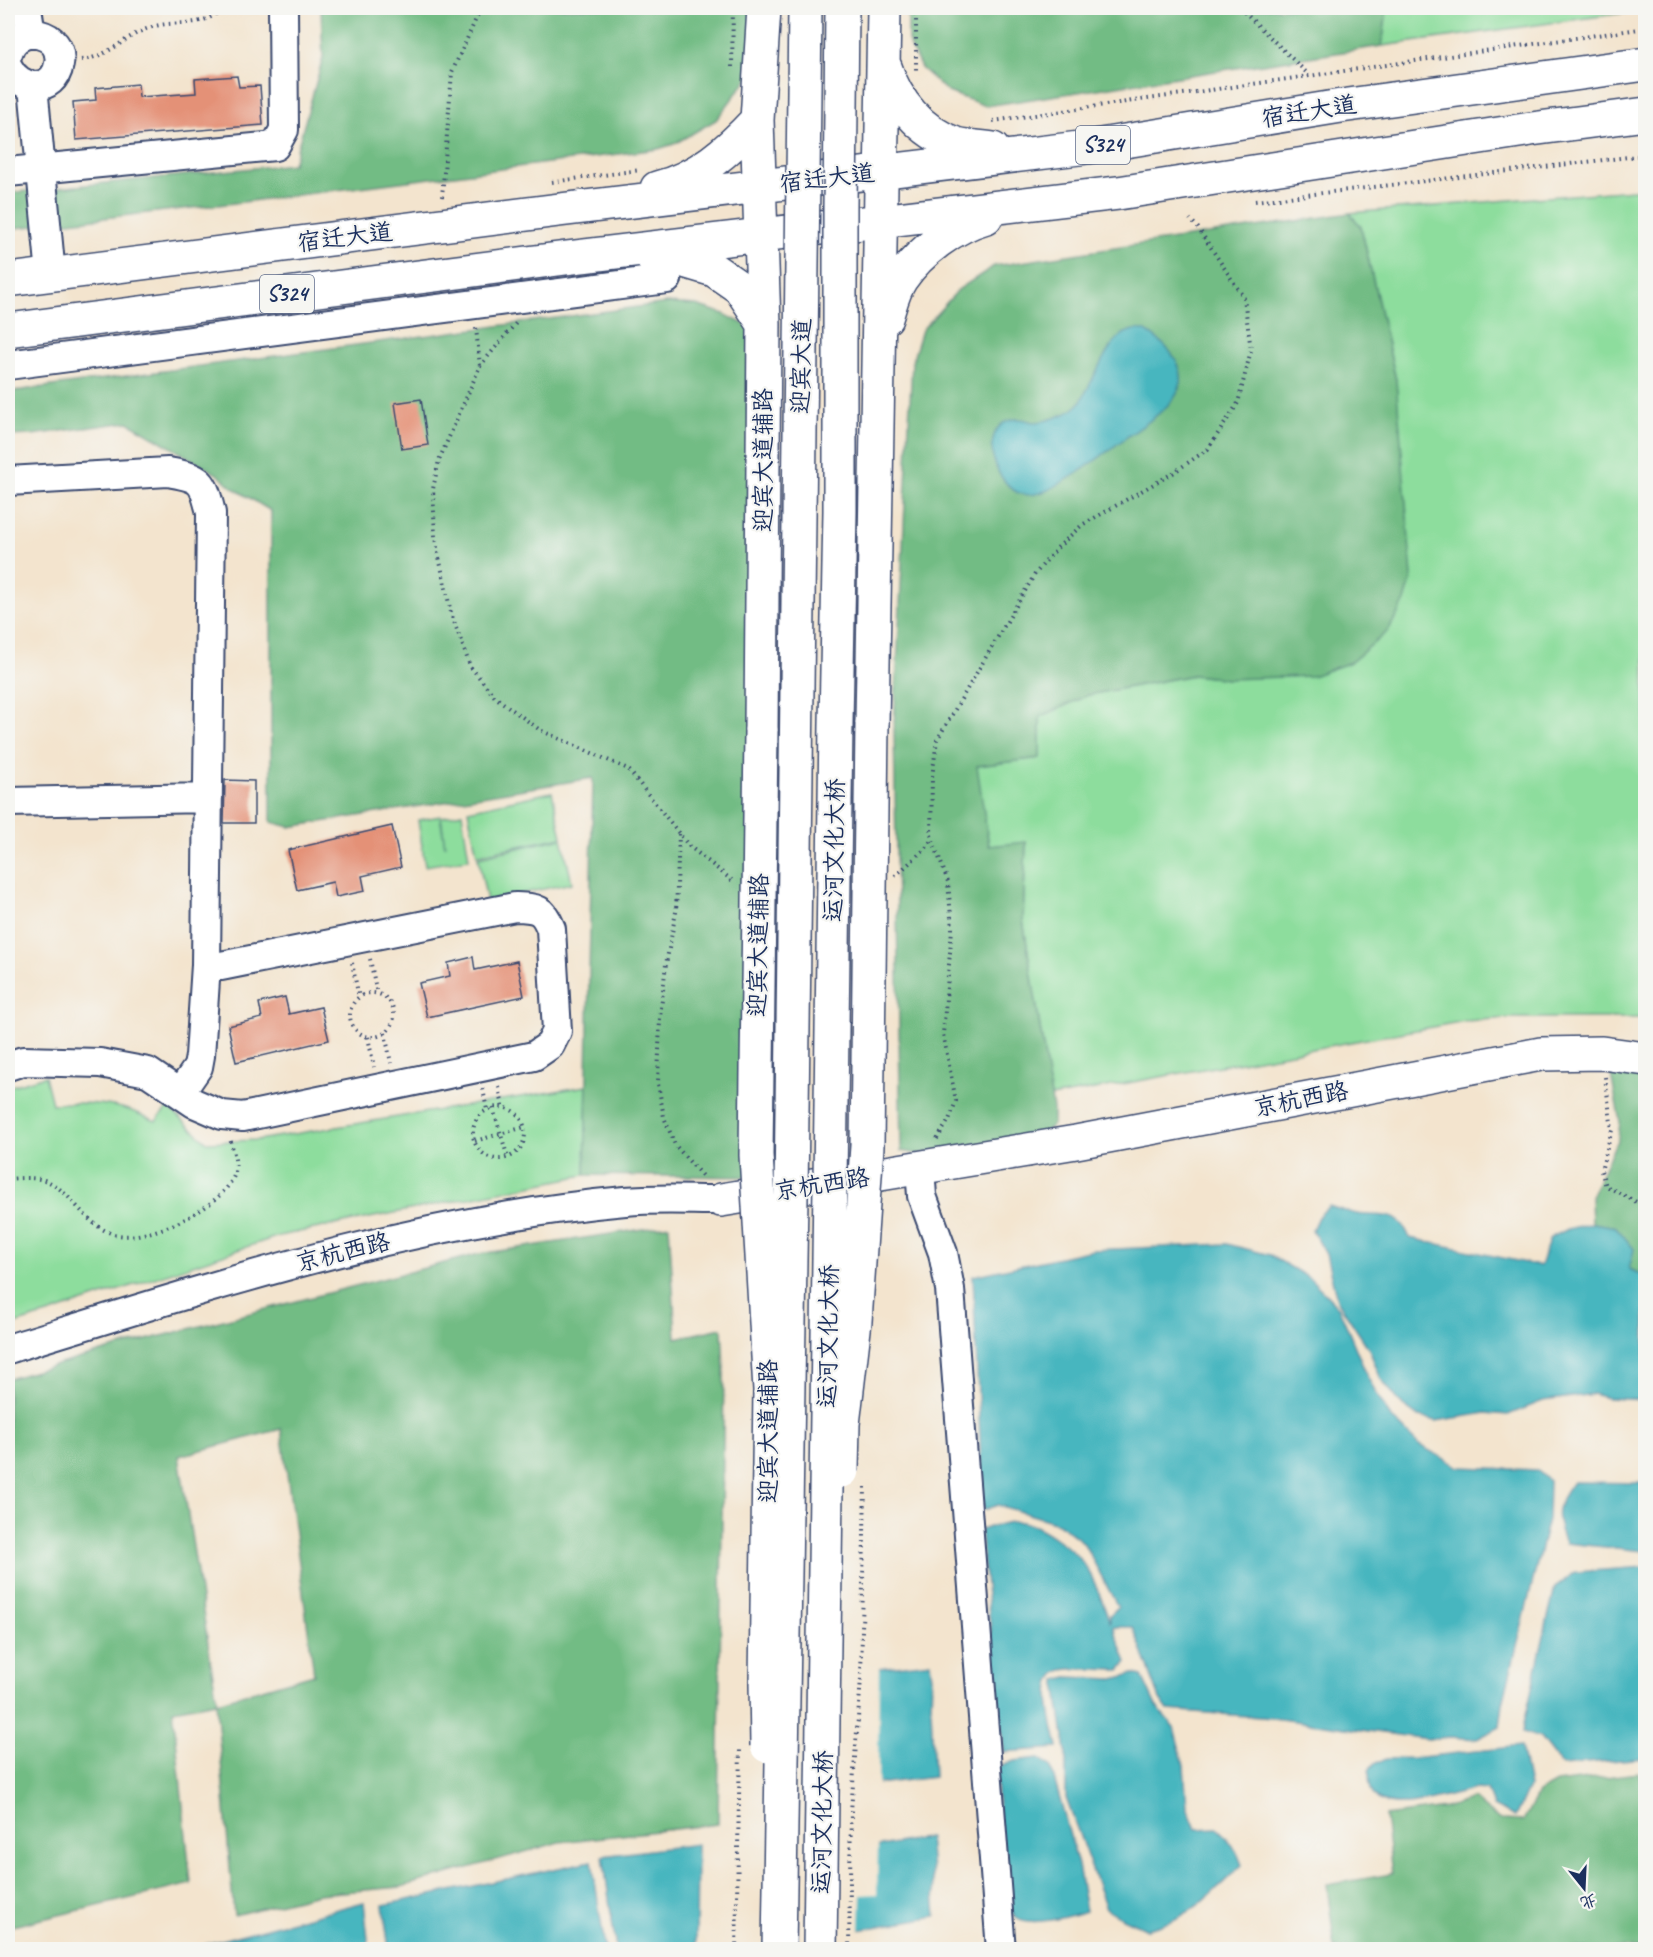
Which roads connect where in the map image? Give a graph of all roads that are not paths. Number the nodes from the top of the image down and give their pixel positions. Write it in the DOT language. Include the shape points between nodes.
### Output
graph roads {
  1 [pos="284,8"];
  2 [pos="764,8"];
  3 [pos="805,8"];
  4 [pos="842,8"];
  5 [pos="884,8"];
  6 [pos="29,21"];
  7 [pos="8,53"];
  8 [pos="883,59"];
  9 [pos="1646,64"];
  10 [pos="8,67"];
  11 [pos="33,86"];
  12 [pos="1646,114"];
  13 [pos="757,120"];
  14 [pos="1049,152"];
  15 [pos="41,169"];
  16 [pos="8,172"];
  17 [pos="881,172"];
  18 [pos="759,186"];
  19 [pos="551,197"];
  20 [pos="1039,203"];
  21 [pos="880,221"];
  22 [pos="761,235"];
  23 [pos="566,258"];
  24 [pos="51,275"];
  25 [pos="667,279"];
  26 [pos="8,280"];
  27 [pos="764,324"];
  28 [pos="8,330"];
  29 [pos="878,346"];
  30 [pos="8,364"];
  31 [pos="8,481"];
  32 [pos="836,723"];
  33 [pos="796,725"];
  34 [pos="207,798"];
  35 [pos="8,802"];
  36 [pos="206,965"];
  37 [pos="1646,1059"];
  38 [pos="8,1066"];
  39 [pos="180,1093"];
  40 [pos="920,1168"];
  41 [pos="721,1200"];
  42 [pos="8,1349"];
  43 [pos="822,1874"];
  44 [pos="780,1882"];
  45 [pos="779,1950"];
  46 [pos="820,1950"];
  47 [pos="1001,1950"];
  1 -- 15 [label="street" via="284,130 275,146"];
  2 -- 13 [label="main road, 迎宾大道辅路"];
  3 -- 33 [label="main road, 迎宾大道, bridge"];
  4 -- 32 [label="main road, 迎宾大道, bridge"];
  5 -- 8 [label="main road"];
  6 -- 7 [label="street"];
  6 -- 11 [label="street" via="57,48 59,57 50,80"];
  8 -- 14 [label="main road" via="896,93 932,134 957,144"];
  8 -- 17 [label="main road"];
  9 -- 14 [label="main road, 宿迁大道 / S324"];
  10 -- 11 [label="street" via="17,81"];
  11 -- 15 [label="street"];
  12 -- 20 [label="main road, 宿迁大道 / S324"];
  13 -- 18 [label="main road, 迎宾大道辅路"];
  13 -- 19 [label="main road" via="736,143 702,169 672,184"];
  14 -- 17 [label="main road, 宿迁大道 / S324"];
  15 -- 16 [label="street"];
  15 -- 24 [label="street"];
  17 -- 18 [label="main road, 宿迁大道 / S324"];
  17 -- 21 [label="main road"];
  18 -- 19 [label="main road, 宿迁大道 / S324"];
  18 -- 22 [label="main road, 迎宾大道辅路"];
  19 -- 24 [label="main road, 宿迁大道 / S324"];
  20 -- 21 [label="main road, 宿迁大道 / S324"];
  20 -- 29 [label="main road" via="975,220 921,255 900,280"];
  21 -- 22 [label="main road, 宿迁大道 / S324"];
  21 -- 29 [label="main road"];
  22 -- 23 [label="main road, 宿迁大道 / S324"];
  22 -- 27 [label="main road, 迎宾大道辅路"];
  23 -- 27 [label="main road" via="684,261 714,270 740,288"];
  23 -- 28 [label="main road, 宿迁大道 / S324"];
  24 -- 26 [label="main road, 宿迁大道 / S324"];
  25 -- 30 [label="street"];
  27 -- 44 [label="main road, 迎宾大道辅路, bridge" via="756,1155 770,1390 766,1683 769,1827"];
  29 -- 43 [label="main road, bridge" via="867,1146 855,1321 843,1424 833,1779"];
  31 -- 34 [label="street" via="168,472 194,477 202,483 211,513"];
  32 -- 43 [label="main road, 运河文化大桥, bridge"];
  33 -- 44 [label="main road, 运河文化大桥, bridge"];
  34 -- 35 [label="street"];
  34 -- 36 [label="street"];
  36 -- 39 [label="street" via="198,1067"];
  36 -- 39 [label="street" via="221,966 515,908 535,908 546,915 551,929 557,1030 550,1045 534,1056 243,1117 194,1103"];
  37 -- 40 [label="main road, 京杭西路" via="1602,1053 1542,1054"];
  38 -- 39 [label="street" via="23,1062 100,1063 148,1072"];
  40 -- 41 [label="main road, 京杭西路"];
  40 -- 47 [label="street" via="922,1196 943,1253 950,1289"];
  41 -- 42 [label="street, 京杭西路" via="628,1201 495,1218 331,1253"];
  43 -- 46 [label="main road, 运河文化大桥, bridge"];
  44 -- 45 [label="main road, 运河文化大桥, bridge"];
}
